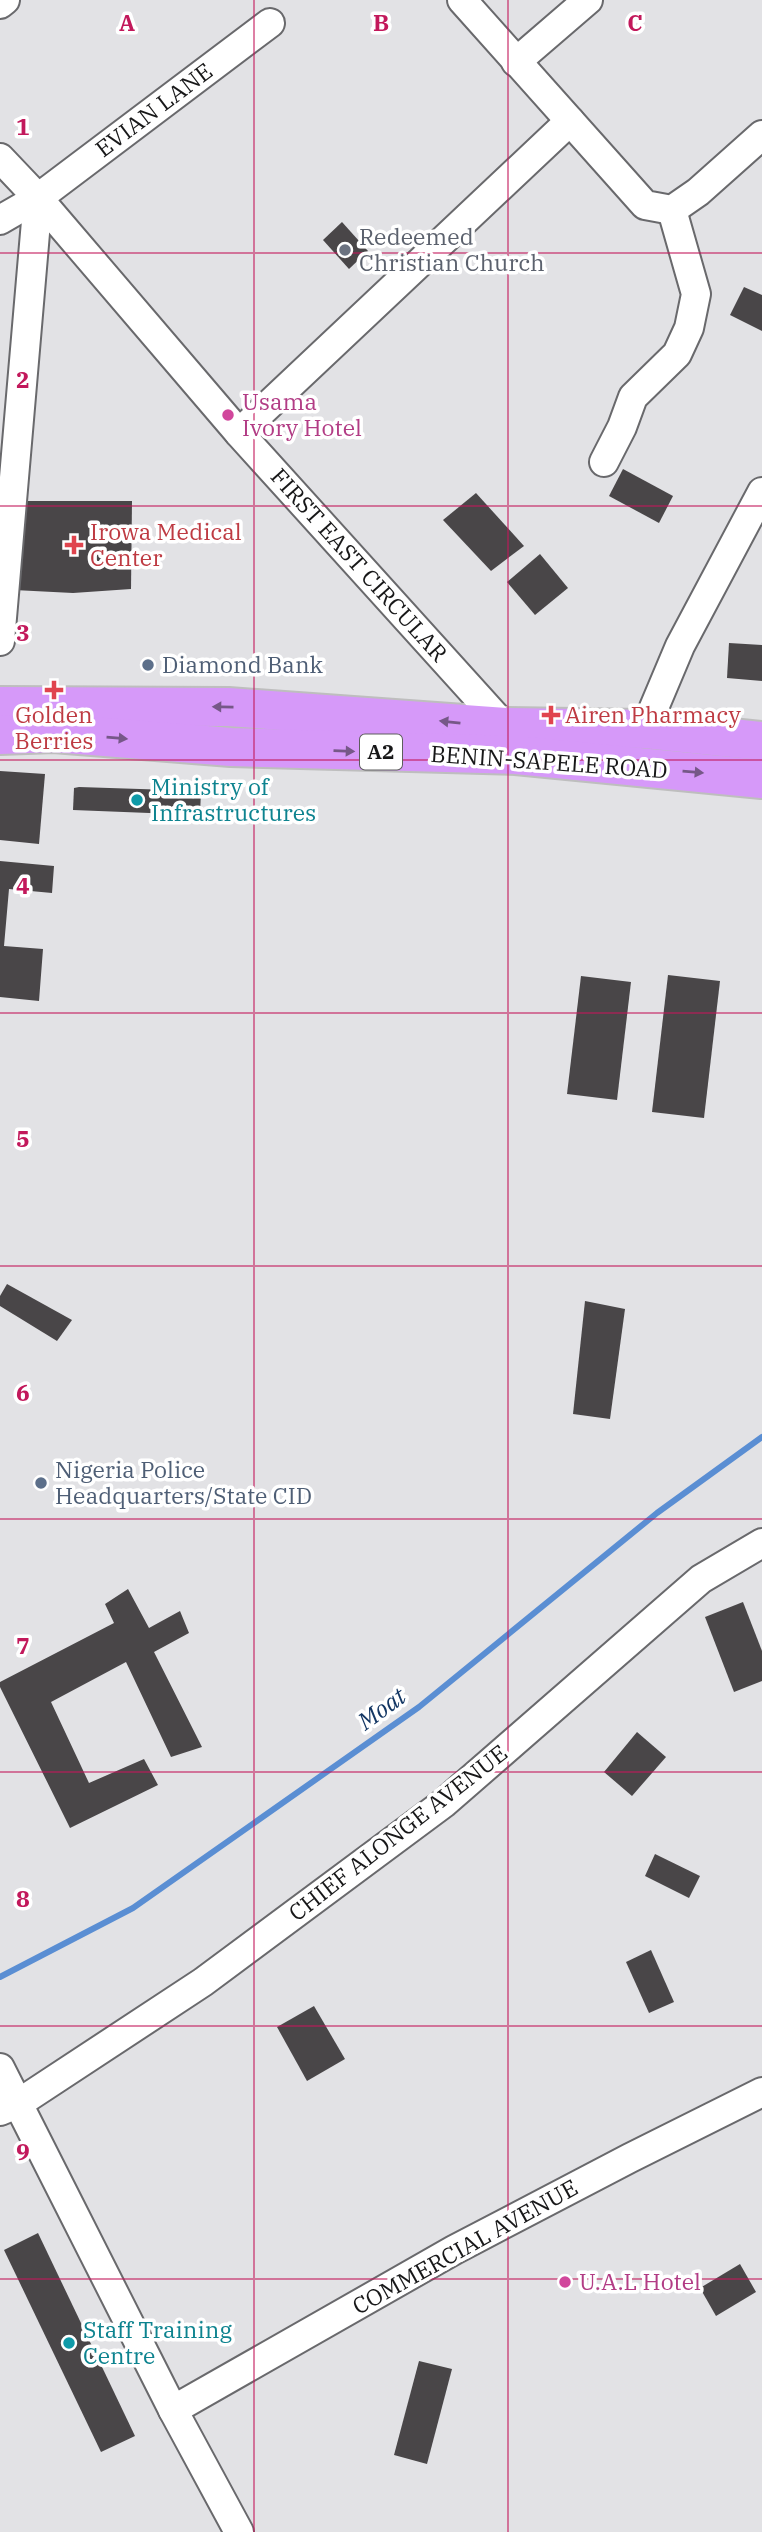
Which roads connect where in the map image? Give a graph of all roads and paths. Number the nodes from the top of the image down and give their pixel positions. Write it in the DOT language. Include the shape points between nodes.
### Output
graph roads {
  1 [pos="5,0"];
  2 [pos="462,0"];
  3 [pos="588,0"];
  4 [pos="0,4"];
  5 [pos="270,23"];
  6 [pos="516,62"];
  7 [pos="570,121"];
  8 [pos="762,135"];
  9 [pos="0,159"];
  10 [pos="38,198"];
  11 [pos="672,210"];
  12 [pos="0,220"];
  13 [pos="239,433"];
  14 [pos="604,462"];
  15 [pos="762,492"];
  16 [pos="0,641"];
  17 [pos="0,706"];
  18 [pos="645,729"];
  19 [pos="0,735"];
  20 [pos="510,741"];
  21 [pos="762,741"];
  22 [pos="762,779"];
  23 [pos="762,1543"];
  24 [pos="0,2067"];
  25 [pos="762,2092"];
  26 [pos="9,2107"];
  27 [pos="173,2410"];
  28 [pos="239,2532"];
  1 -- 4 [label="street"];
  2 -- 6 [label="street"];
  3 -- 6 [label="street"];
  5 -- 10 [label="street, EVIAN LANE"];
  6 -- 7 [label="street"];
  7 -- 11 [label="street" via="645,205"];
  7 -- 13 [label="street"];
  8 -- 11 [label="street"];
  9 -- 10 [label="street, FIRST EAST CIRCULAR"];
  10 -- 12 [label="street, EVIAN LANE"];
  10 -- 13 [label="street, FIRST EAST CIRCULAR"];
  10 -- 16 [label="street"];
  11 -- 14 [label="street" via="696,295 689,328 677,354 633,397"];
  13 -- 20 [label="street, FIRST EAST CIRCULAR"];
  15 -- 18 [label="street" via="680,646"];
  20 -- 17 [label="highway, BENIN-SAPELE ROAD / A2, one-way" via="228,707"];
  18 -- 20 [label="highway, BENIN-SAPELE ROAD / A2"];
  18 -- 21 [label="highway, BENIN-SAPELE ROAD / A2"];
  19 -- 20 [label="highway, BENIN-SAPELE ROAD / A2, one-way" via="54,733 231,747"];
  20 -- 22 [label="highway, BENIN-SAPELE ROAD / A2, one-way"];
  23 -- 26 [label="street, CHIEF ALONGE AVENUE" via="701,1579 444,1803 203,1982"];
  24 -- 26 [label="street"];
  25 -- 27 [label="street, COMMERCIAL AVENUE" via="454,2250"];
  26 -- 27 [label="street"];
  27 -- 28 [label="street"];
}
